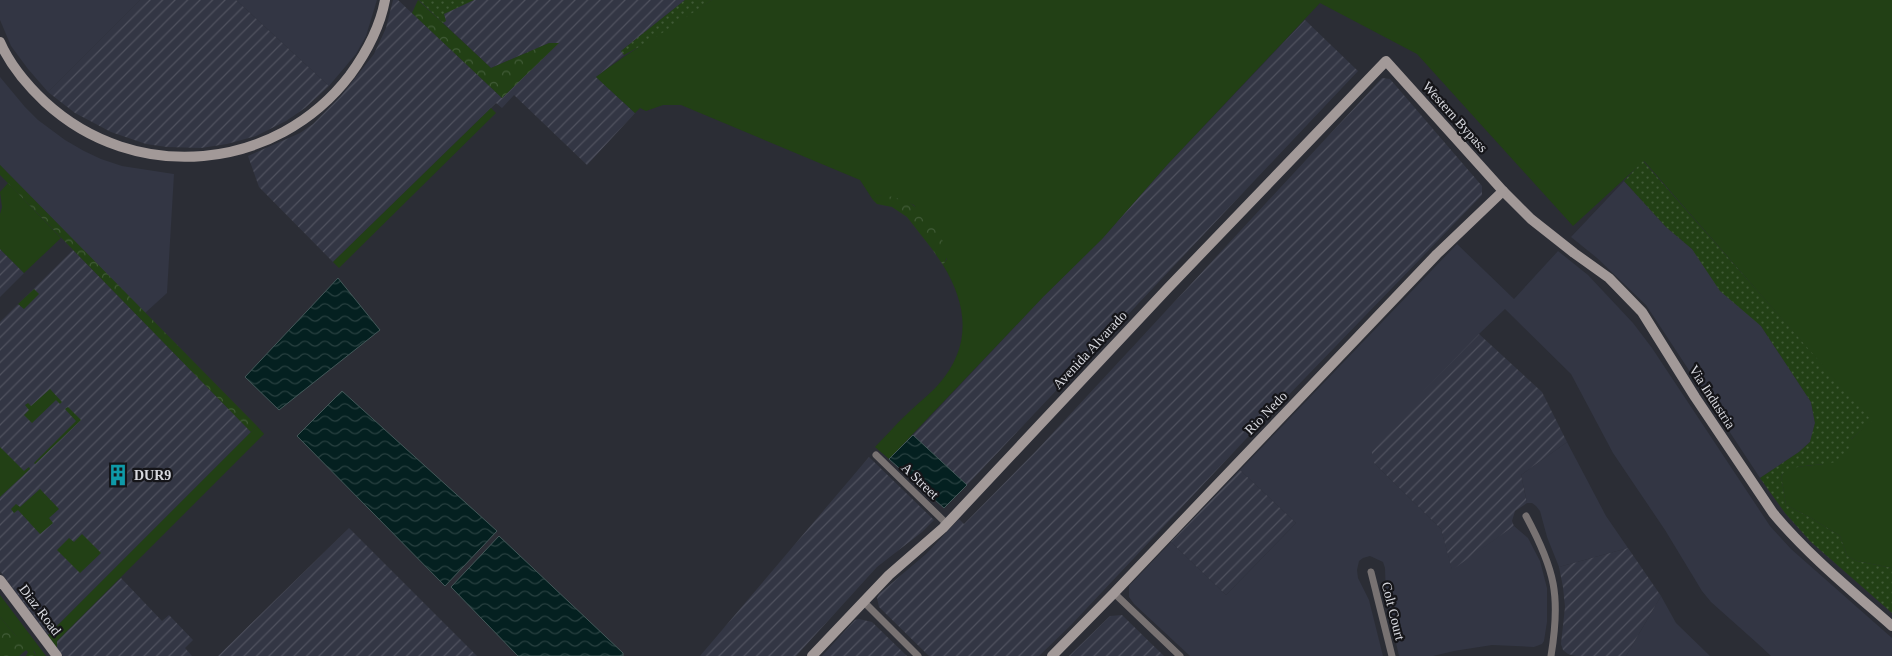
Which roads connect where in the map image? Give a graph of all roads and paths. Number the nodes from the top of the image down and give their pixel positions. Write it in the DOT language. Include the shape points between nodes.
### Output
graph roads {
  1 [pos="385,0"];
  2 [pos="0,42"];
  3 [pos="1386,61"];
  4 [pos="1503,191"];
  5 [pos="876,455"];
  6 [pos="1526,516"];
  7 [pos="947,524"];
  8 [pos="1371,572"];
  9 [pos="0,580"];
  10 [pos="1114,594"];
  11 [pos="863,601"];
  12 [pos="1892,626"];
  13 [pos="57,656"];
  14 [pos="812,656"];
  15 [pos="918,656"];
  16 [pos="1052,656"];
  17 [pos="1180,656"];
  18 [pos="1392,656"];
  19 [pos="1551,656"];
  1 -- 2 [label="street" via="380,19 356,67 323,104 301,122 270,139 243,149 204,156 175,157 143,152 85,132 33,90"];
  3 -- 4 [label="street, Western Bypass"];
  3 -- 7 [label="street, Avenida Alvarado"];
  4 -- 10 [label="street, Rio Nedo" via="1437,254"];
  4 -- 12 [label="street, Via Industria" via="1531,219 1627,294 1773,513 1816,559"];
  5 -- 7 [label="street, A Street"];
  6 -- 19 [label="street" via="1541,543 1556,598"];
  7 -- 11 [label="street, Avenida Alvarado"];
  8 -- 18 [label="street, Colt Court"];
  9 -- 13 [label="street, Diaz Road"];
  10 -- 16 [label="street, Rio Nedo"];
  10 -- 17 [label="street"];
  11 -- 14 [label="street, Avenida Alvarado"];
  11 -- 15 [label="street"];
}
